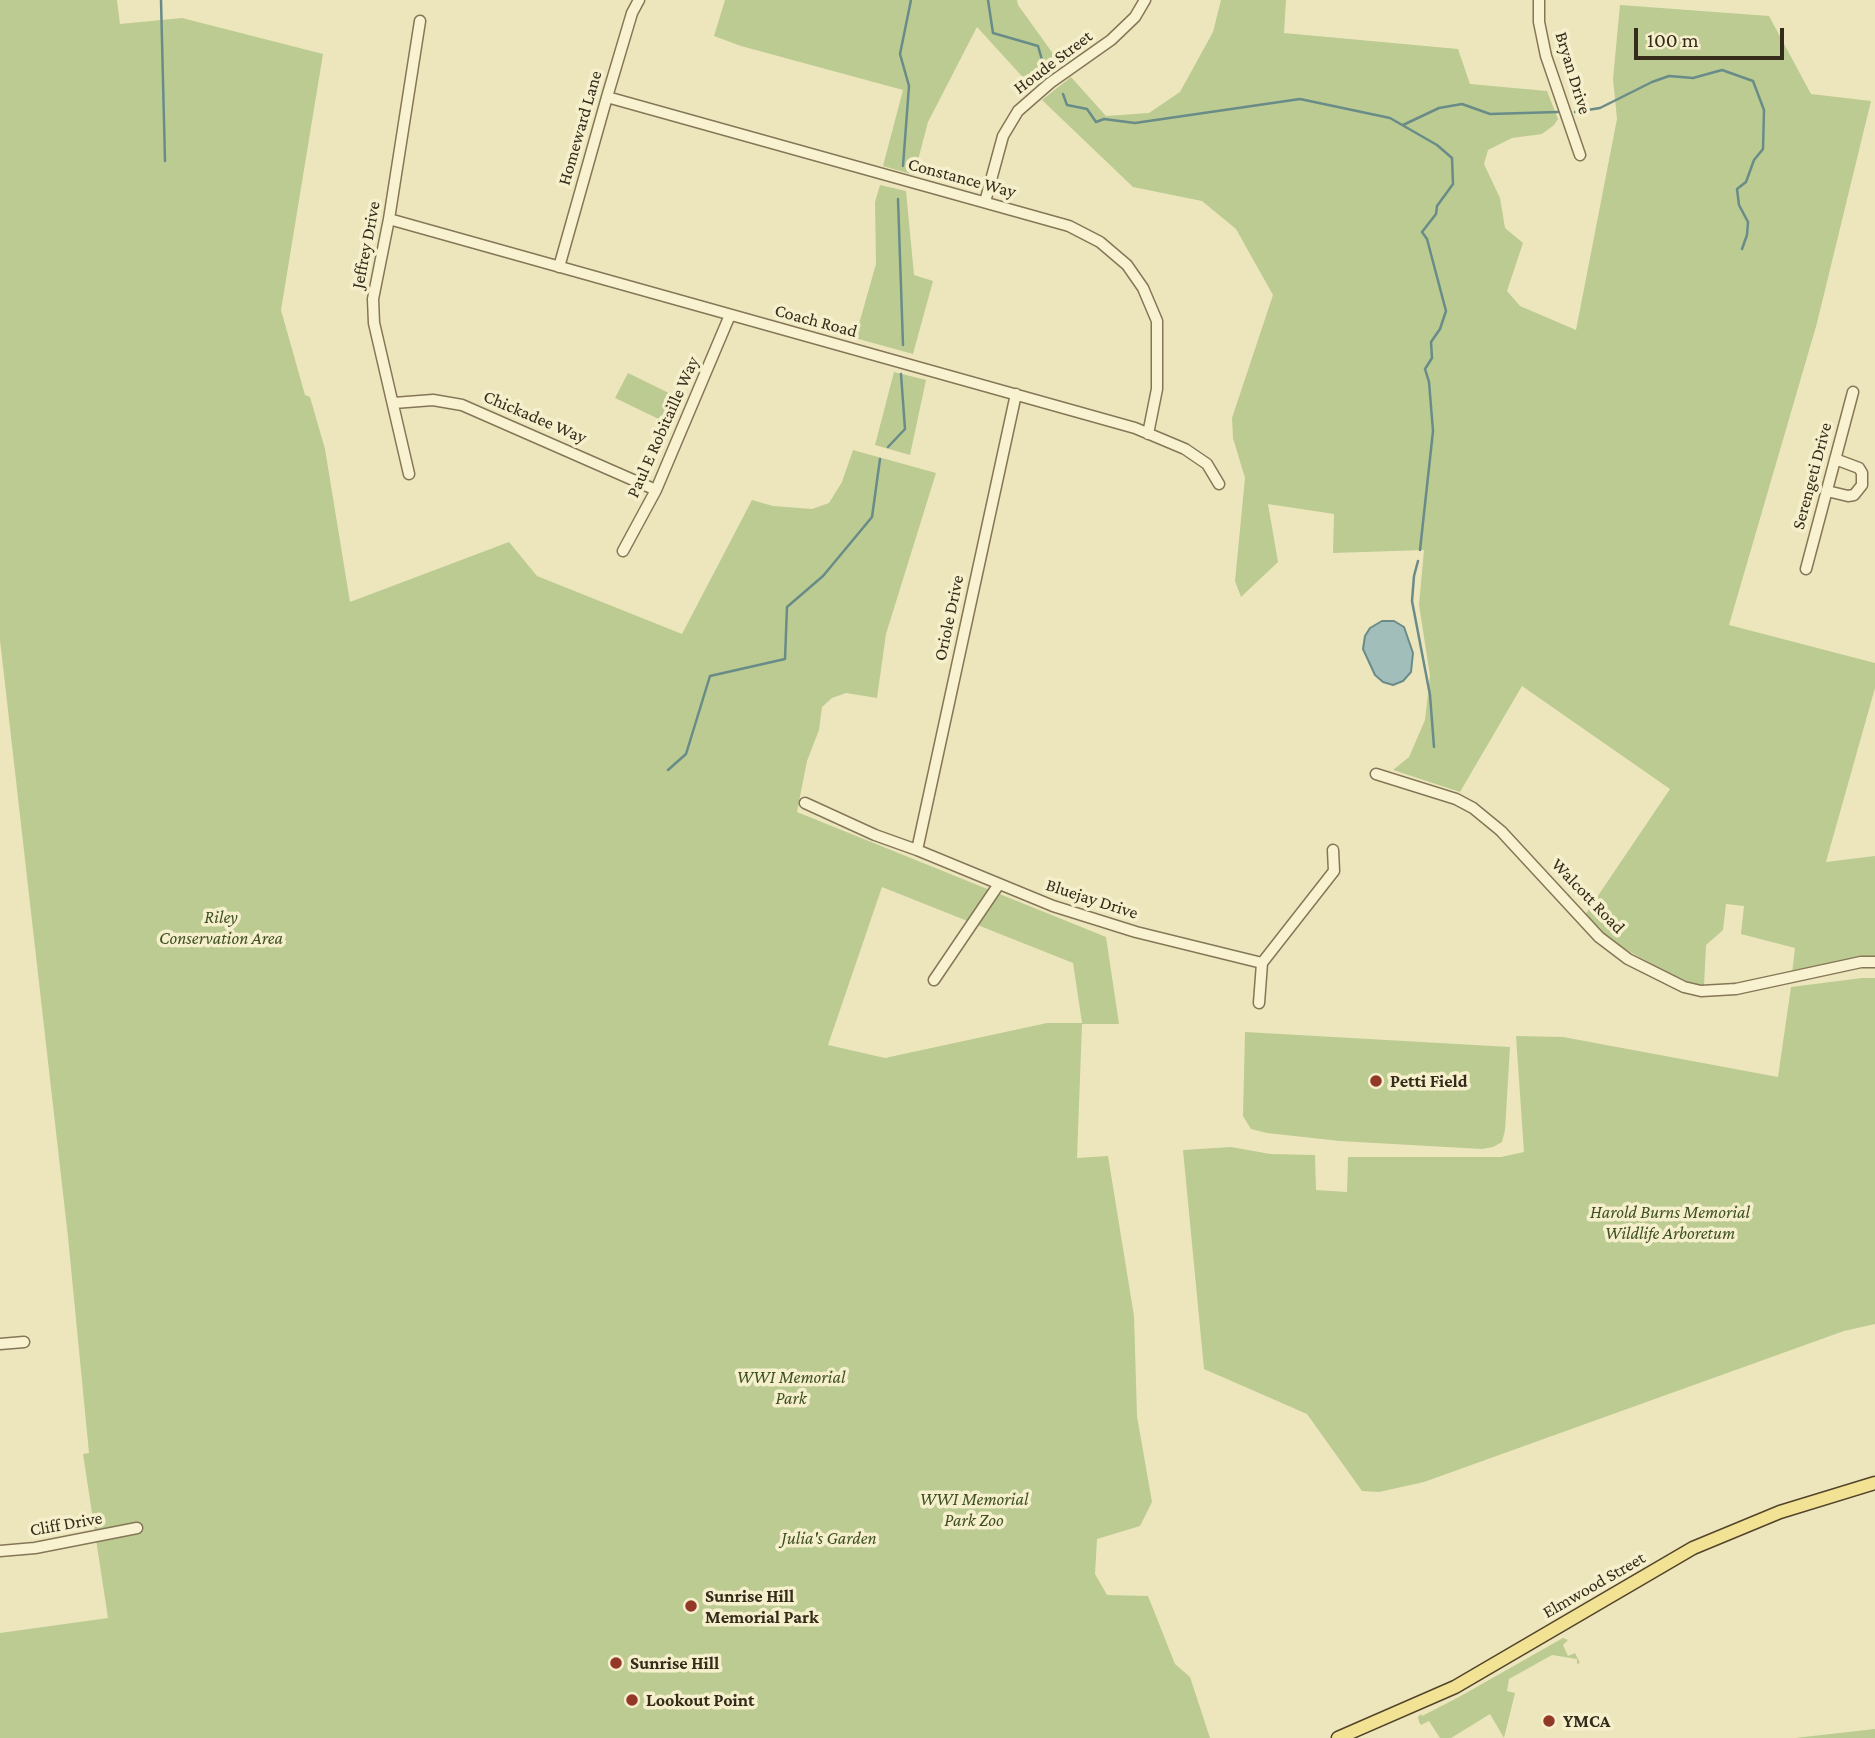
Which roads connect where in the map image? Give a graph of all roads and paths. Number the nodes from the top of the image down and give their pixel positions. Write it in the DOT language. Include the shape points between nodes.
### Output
graph roads {
  1 [pos="639,0"];
  2 [pos="1145,0"];
  3 [pos="1539,0"];
  4 [pos="420,21"];
  5 [pos="607,97"];
  6 [pos="1580,155"];
  7 [pos="985,202"];
  8 [pos="389,219"];
  9 [pos="559,267"];
  10 [pos="730,315"];
  11 [pos="1853,392"];
  12 [pos="1016,394"];
  13 [pos="394,403"];
  14 [pos="1148,433"];
  15 [pos="1835,459"];
  16 [pos="409,474"];
  17 [pos="1863,483"];
  18 [pos="1219,484"];
  19 [pos="1875,486"];
  20 [pos="656,491"];
  21 [pos="1826,491"];
  22 [pos="624,551"];
  23 [pos="1806,569"];
  24 [pos="1376,774"];
  25 [pos="805,803"];
  26 [pos="917,850"];
  27 [pos="1333,850"];
  28 [pos="999,884"];
  29 [pos="1875,962"];
  30 [pos="1262,963"];
  31 [pos="934,980"];
  32 [pos="1259,1003"];
  33 [pos="24,1342"];
  34 [pos="0,1344"];
  35 [pos="1875,1483"];
  36 [pos="137,1528"];
  37 [pos="0,1552"];
  38 [pos="1338,1738"];
  1 -- 5 [label="street, Homeward Lane"];
  2 -- 7 [label="street, Houde Street" via="1111,40 1018,111 1003,136"];
  3 -- 6 [label="street, Bryan Drive" via="1546,56"];
  4 -- 8 [label="street, Jeffrey Drive"];
  5 -- 7 [label="street, Constance Way"];
  5 -- 9 [label="street, Homeward Lane"];
  7 -- 14 [label="street, Constance Way" via="1069,226 1100,242 1127,265 1157,321 1157,389"];
  8 -- 9 [label="street, Coach Road"];
  8 -- 13 [label="street, Jeffrey Drive" via="373,311"];
  9 -- 10 [label="street, Coach Road"];
  10 -- 12 [label="street, Coach Road"];
  10 -- 20 [label="street, Paul E Robitaille Way"];
  11 -- 15 [label="street, Serengeti Drive"];
  12 -- 14 [label="street, Coach Road"];
  12 -- 26 [label="street, Oriole Drive"];
  13 -- 16 [label="street, Jeffrey Drive"];
  13 -- 20 [label="street, Chickadee Way" via="433,400 462,405"];
  14 -- 18 [label="street, Coach Road" via="1207,464"];
  15 -- 17 [label="street" via="1859,468"];
  15 -- 21 [label="street, Serengeti Drive"];
  17 -- 19 [label="street"];
  17 -- 21 [label="street" via="1848,496"];
  20 -- 22 [label="street, Paul E Robitaille Way"];
  21 -- 23 [label="street, Serengeti Drive"];
  24 -- 29 [label="street, Walcott Road" via="1473,808 1502,831 1598,937 1628,959 1684,987 1736,989"];
  25 -- 26 [label="street, Bluejay Drive"];
  26 -- 28 [label="street, Bluejay Drive"];
  27 -- 30 [label="street" via="1334,871"];
  28 -- 30 [label="street, Bluejay Drive" via="1136,932"];
  28 -- 31 [label="street"];
  30 -- 32 [label="street"];
  33 -- 34 [label="street"];
  35 -- 38 [label="main road, Elmwood Street" via="1780,1512 1693,1548 1455,1686"];
  36 -- 37 [label="street, Cliff Drive"];
}
